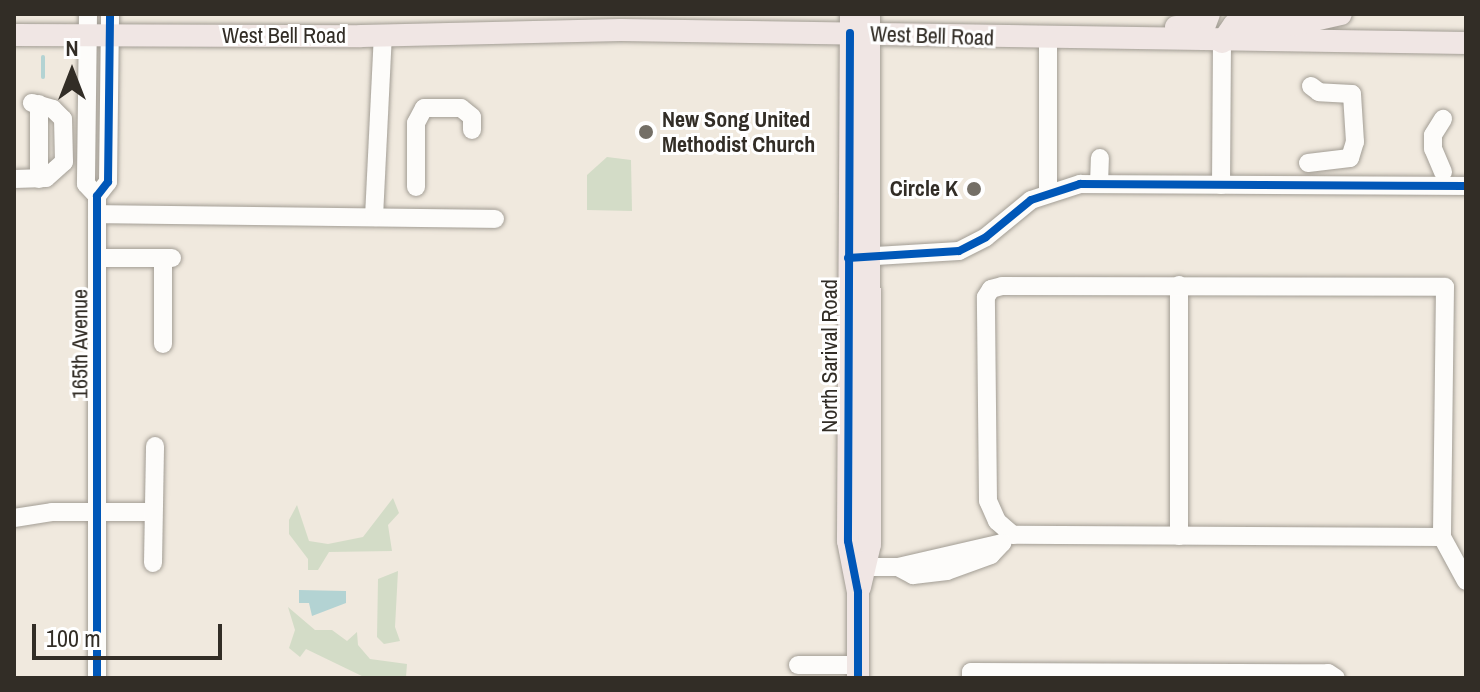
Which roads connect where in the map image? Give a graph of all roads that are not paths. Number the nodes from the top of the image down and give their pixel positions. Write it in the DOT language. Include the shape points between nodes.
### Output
graph roads {
  1 [pos="1209,14"];
  2 [pos="1341,14"];
  3 [pos="500,23"];
  4 [pos="98,24"];
  5 [pos="860,24"];
  6 [pos="14,35"];
  7 [pos="383,36"];
  8 [pos="1048,40"];
  9 [pos="1093,41"];
  10 [pos="1222,42"];
  11 [pos="1466,43"];
  12 [pos="1311,86"];
  13 [pos="43,105"];
  14 [pos="1443,119"];
  15 [pos="472,130"];
  16 [pos="1100,158"];
  17 [pos="1308,163"];
  18 [pos="1443,172"];
  19 [pos="14,179"];
  20 [pos="1099,184"];
  21 [pos="1221,185"];
  22 [pos="1466,186"];
  23 [pos="416,187"];
  24 [pos="1048,192"];
  25 [pos="97,205"];
  26 [pos="374,217"];
  27 [pos="495,219"];
  28 [pos="871,257"];
  29 [pos="98,258"];
  30 [pos="848,258"];
  31 [pos="1179,285"];
  32 [pos="163,344"];
  33 [pos="1446,346"];
  34 [pos="1466,346"];
  35 [pos="155,446"];
  36 [pos="152,512"];
  37 [pos="98,513"];
  38 [pos="14,518"];
  39 [pos="1179,536"];
  40 [pos="1442,537"];
  41 [pos="1008,539"];
  42 [pos="153,563"];
  43 [pos="858,567"];
  44 [pos="1466,581"];
  45 [pos="798,665"];
  46 [pos="858,671"];
  47 [pos="971,675"];
  48 [pos="97,678"];
  49 [pos="1336,678"];
  1 -- 9 [label="main road" via="1204,27 1147,27"];
  2 -- 10 [label="main road" via="1292,25 1234,25"];
  3 -- 5 [label="main road, West Bell Road"];
  3 -- 7 [label="main road, West Bell Road"];
  4 -- 6 [label="main road, West Bell Road"];
  4 -- 7 [label="main road, West Bell Road"];
  4 -- 25 [label="street, 165th Avenue" via="86,184"];
  5 -- 8 [label="main road, West Bell Road"];
  5 -- 28 [label="main road, North Sarival Road"];
  5 -- 30 [label="main road, North Sarival Road"];
  7 -- 26 [label="street"];
  8 -- 9 [label="main road, West Bell Road"];
  8 -- 24 [label="street" via="1056,148"];
  9 -- 10 [label="main road, West Bell Road"];
  10 -- 11 [label="main road, West Bell Road"];
  10 -- 21 [label="street"];
  12 -- 17 [label="street" via="1319,92 1354,96 1354,149 1347,159"];
  13 -- 19 [label="street" via="46,177"];
  14 -- 18 [label="street" via="1433,135 1433,149"];
  15 -- 23 [label="street" via="472,117 461,108 424,108 416,123"];
  16 -- 20 [label="street"];
  20 -- 21 [label="street"];
  20 -- 24 [label="street"];
  21 -- 22 [label="street"];
  24 -- 28 [label="street" via="959,251"];
  25 -- 26 [label="street"];
  25 -- 29 [label="street, 165th Avenue"];
  26 -- 27 [label="street"];
  28 -- 30 [label="street"];
  28 -- 43 [label="main road, North Sarival Road" via="870,544"];
  29 -- 32 [label="street" via="168,258"];
  29 -- 37 [label="street, 165th Avenue"];
  30 -- 43 [label="main road, North Sarival Road" via="848,541"];
  31 -- 33 [label="street" via="1445,287"];
  31 -- 39 [label="street"];
  31 -- 41 [label="street" via="991,289 986,297 988,501"];
  33 -- 34 [label="street"];
  33 -- 40 [label="street"];
  35 -- 36 [label="street"];
  36 -- 37 [label="street"];
  36 -- 42 [label="street"];
  37 -- 38 [label="street"];
  37 -- 48 [label="street, 165th Avenue"];
  39 -- 40 [label="street"];
  39 -- 41 [label="street"];
  40 -- 44 [label="street"];
  41 -- 43 [label="street" via="991,555 947,571 913,575 898,567"];
  43 -- 46 [label="main road, North Sarival Road"];
  45 -- 46 [label="street"];
  47 -- 49 [label="street" via="1328,673"];
}
